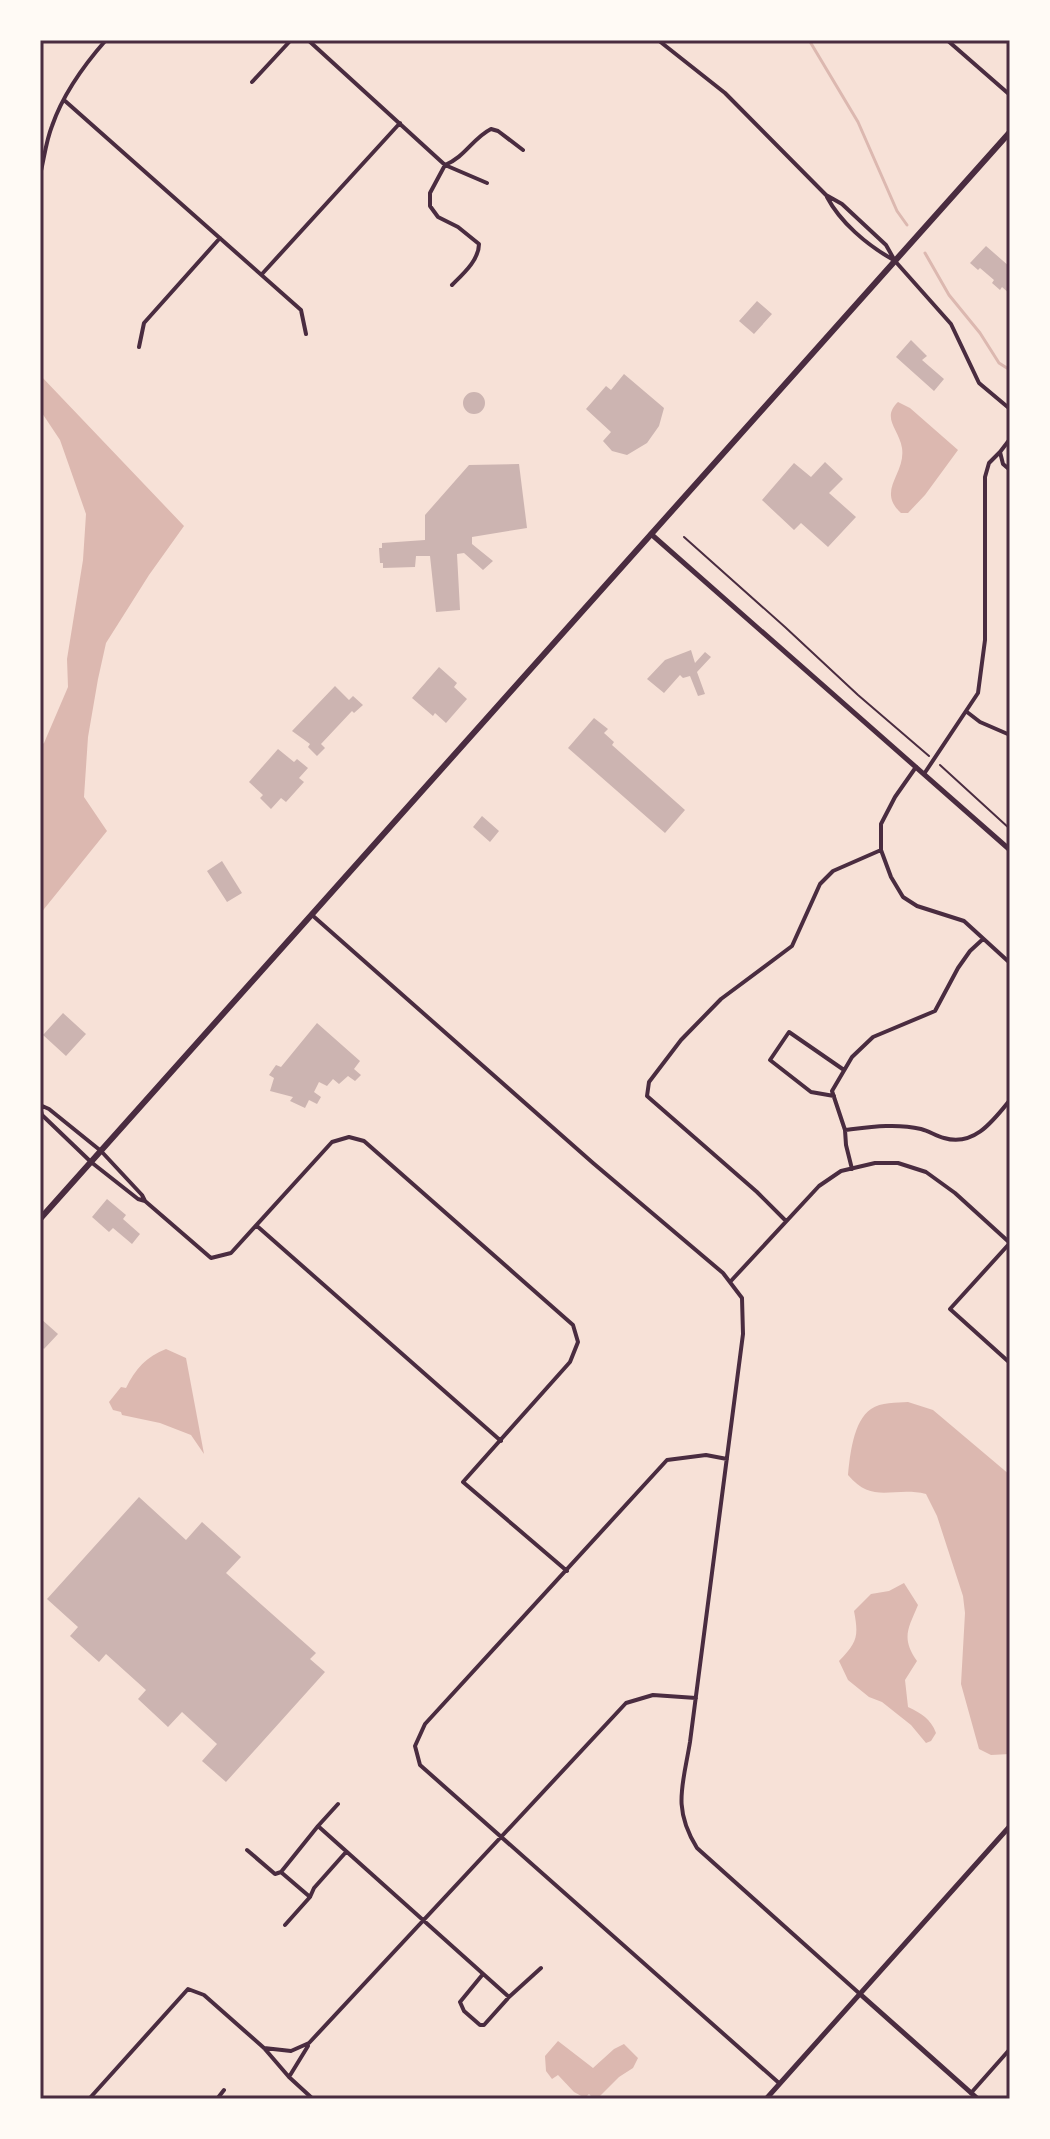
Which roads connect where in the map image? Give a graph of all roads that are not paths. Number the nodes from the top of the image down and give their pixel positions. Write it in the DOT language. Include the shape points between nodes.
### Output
graph roads {
  1 [pos="106,40"];
  2 [pos="291,40"];
  3 [pos="308,40"];
  4 [pos="658,40"];
  5 [pos="947,40"];
  6 [pos="252,82"];
  7 [pos="1010,95"];
  8 [pos="64,100"];
  9 [pos="400,123"];
  10 [pos="1010,132"];
  11 [pos="523,150"];
  12 [pos="445,165"];
  13 [pos="40,175"];
  14 [pos="487,183"];
  15 [pos="826,195"];
  16 [pos="220,238"];
  17 [pos="895,261"];
  18 [pos="262,274"];
  19 [pos="452,285"];
  20 [pos="306,334"];
  21 [pos="139,347"];
  22 [pos="1010,409"];
  23 [pos="1010,439"];
  24 [pos="1000,452"];
  25 [pos="1010,470"];
  26 [pos="651,534"];
  27 [pos="967,711"];
  28 [pos="1010,735"];
  29 [pos="916,767"];
  30 [pos="924,774"];
  31 [pos="881,850"];
  32 [pos="1010,850"];
  33 [pos="312,915"];
  34 [pos="983,939"];
  35 [pos="1010,963"];
  36 [pos="844,1070"];
  37 [pos="834,1096"];
  38 [pos="1010,1100"];
  39 [pos="40,1106"];
  40 [pos="845,1130"];
  41 [pos="101,1151"];
  42 [pos="91,1162"];
  43 [pos="852,1169"];
  44 [pos="145,1201"];
  45 [pos="40,1219"];
  46 [pos="786,1221"];
  47 [pos="257,1226"];
  48 [pos="1010,1243"];
  49 [pos="730,1282"];
  50 [pos="1010,1363"];
  51 [pos="501,1441"];
  52 [pos="727,1459"];
  53 [pos="567,1571"];
  54 [pos="696,1698"];
  55 [pos="338,1804"];
  56 [pos="318,1826"];
  57 [pos="1010,1826"];
  58 [pos="501,1837"];
  59 [pos="247,1850"];
  60 [pos="346,1852"];
  61 [pos="281,1872"];
  62 [pos="310,1897"];
  63 [pos="424,1921"];
  64 [pos="285,1925"];
  65 [pos="541,1968"];
  66 [pos="483,1974"];
  67 [pos="860,1994"];
  68 [pos="509,1997"];
  69 [pos="309,2043"];
  70 [pos="264,2048"];
  71 [pos="1010,2049"];
  72 [pos="289,2077"];
  73 [pos="780,2084"];
  74 [pos="224,2090"];
  75 [pos="971,2093"];
  76 [pos="89,2099"];
  77 [pos="217,2099"];
  78 [pos="313,2099"];
  79 [pos="766,2099"];
  80 [pos="978,2099"];
  1 -- 8 [label="street"];
  2 -- 6 [label="street"];
  3 -- 9 [label="street"];
  4 -- 15 [label="street" via="725,93"];
  5 -- 7 [label="street"];
  8 -- 13 [label="street" via="51,126"];
  8 -- 16 [label="street"];
  9 -- 12 [label="street"];
  9 -- 18 [label="street"];
  10 -- 17 [label="main road"];
  11 -- 12 [label="street" via="491,129"];
  12 -- 14 [label="street"];
  12 -- 19 [label="street" via="430,193 430,206 479,244 480,251"];
  15 -- 17 [label="street" via="886,245"];
  15 -- 17 [label="street" via="835,212"];
  16 -- 18 [label="street"];
  16 -- 21 [label="street" via="144,323"];
  17 -- 22 [label="street" via="951,324 979,383"];
  17 -- 26 [label="main road"];
  18 -- 20 [label="street" via="301,310"];
  23 -- 24 [label="street"];
  24 -- 25 [label="street"];
  24 -- 27 [label="street" via="985,477 985,640 978,693"];
  26 -- 29 [label="street"];
  26 -- 33 [label="main road"];
  27 -- 28 [label="street"];
  27 -- 30 [label="street"];
  29 -- 30 [label="street"];
  29 -- 31 [label="street" via="881,824"];
  30 -- 32 [label="street"];
  31 -- 34 [label="street" via="903,897 964,921"];
  31 -- 46 [label="street" via="833,871 820,884 792,946 721,999 649,1082 647,1096"];
  33 -- 41 [label="main road"];
  33 -- 49 [label="street"];
  34 -- 35 [label="street"];
  34 -- 36 [label="street" via="958,968 935,1011 873,1037"];
  36 -- 37 [label="street"];
  36 -- 37 [label="street" via="789,1032 770,1060 811,1092"];
  37 -- 40 [label="street"];
  38 -- 40 [label="street" via="984,1131 961,1141 882,1125"];
  39 -- 41 [label="street"];
  39 -- 42 [label="street" via="42,1115"];
  40 -- 43 [label="street"];
  41 -- 42 [label="main road"];
  41 -- 44 [label="street"];
  42 -- 44 [label="street"];
  42 -- 45 [label="main road"];
  43 -- 46 [label="street" via="819,1186"];
  43 -- 48 [label="street" via="898,1163 926,1172"];
  44 -- 47 [label="street" via="211,1258 231,1253"];
  46 -- 49 [label="street"];
  47 -- 51 [label="street"];
  47 -- 51 [label="street" via="332,1142 349,1137 364,1141 573,1325 578,1342 570,1362"];
  48 -- 50 [label="street" via="950,1309"];
  49 -- 52 [label="street" via="742,1298 743,1334"];
  51 -- 53 [label="street" via="463,1482"];
  52 -- 53 [label="street" via="706,1455 667,1460"];
  52 -- 54 [label="street"];
  53 -- 58 [label="street" via="425,1724 415,1746 420,1765"];
  54 -- 58 [label="street" via="653,1695 626,1703"];
  54 -- 67 [label="street" via="680,1807 688,1834 707,1858"];
  55 -- 56 [label="street"];
  56 -- 60 [label="street"];
  56 -- 61 [label="street"];
  57 -- 67 [label="street"];
  58 -- 63 [label="street"];
  58 -- 73 [label="street"];
  59 -- 61 [label="street" via="275,1874"];
  60 -- 62 [label="street"];
  60 -- 63 [label="street"];
  61 -- 62 [label="street"];
  62 -- 64 [label="street"];
  63 -- 66 [label="street"];
  63 -- 69 [label="street"];
  65 -- 68 [label="street"];
  66 -- 68 [label="street"];
  66 -- 68 [label="street" via="460,2002 464,2011 484,2025"];
  67 -- 73 [label="street"];
  67 -- 75 [label="street"];
  69 -- 70 [label="street" via="291,2051"];
  69 -- 72 [label="street"];
  70 -- 72 [label="street"];
  70 -- 76 [label="street" via="204,1995 188,1989"];
  71 -- 75 [label="street"];
  72 -- 78 [label="street"];
  73 -- 79 [label="street"];
  74 -- 77 [label="street"];
  75 -- 80 [label="street"];
}
